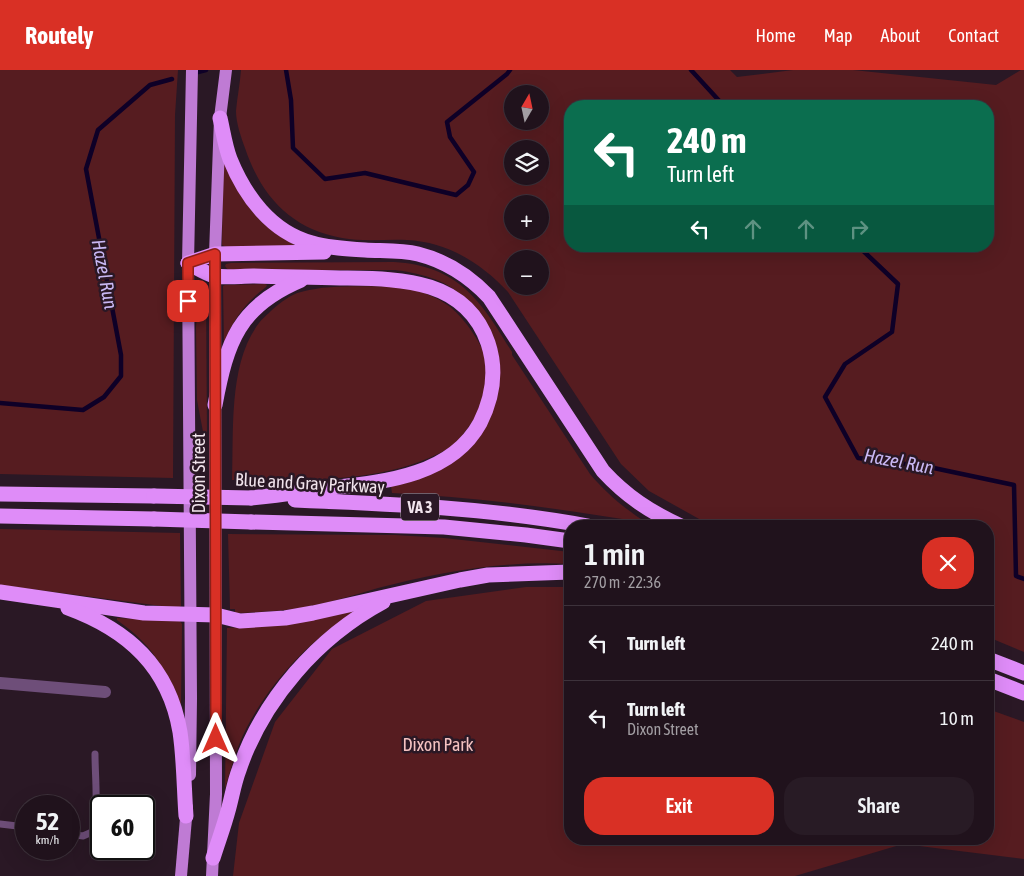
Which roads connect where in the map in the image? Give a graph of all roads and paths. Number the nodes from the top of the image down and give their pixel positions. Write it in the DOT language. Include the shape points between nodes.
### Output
graph roads {
  1 [pos="192,70"];
  2 [pos="226,70"];
  3 [pos="220,118"];
  4 [pos="358,249"];
  5 [pos="215,254"];
  6 [pos="188,263"];
  7 [pos="215,276"];
  8 [pos="308,277"];
  9 [pos="215,405"];
  10 [pos="0,494"];
  11 [pos="251,498"];
  12 [pos="0,516"];
  13 [pos="667,520"];
  14 [pos="564,522"];
  15 [pos="564,540"];
  16 [pos="564,572"];
  17 [pos="0,592"];
  18 [pos="398,594"];
  19 [pos="36,598"];
  20 [pos="190,614"];
  21 [pos="216,615"];
  22 [pos="994,661"];
  23 [pos="1024,673"];
  24 [pos="994,681"];
  25 [pos="0,683"];
  26 [pos="106,692"];
  27 [pos="1024,693"];
  28 [pos="95,754"];
  29 [pos="186,816"];
  30 [pos="0,824"];
  31 [pos="15,826"];
  32 [pos="80,836"];
  33 [pos="213,858"];
  34 [pos="182,876"];
  35 [pos="212,876"];
  1 -- 6 [label="main road, Dixon Street"];
  2 -- 3 [label="main road, Dixon Street"];
  3 -- 4 [label="highway" via="229,157 259,210 276,225 310,243"];
  3 -- 5 [label="main road, Dixon Street"];
  4 -- 5 [label="highway"];
  4 -- 13 [label="highway" via="416,254 441,262 477,284 489,297 603,471 636,502"];
  5 -- 6 [label="highway"];
  5 -- 7 [label="main road, Dixon Street"];
  6 -- 7 [label="highway"];
  6 -- 20 [label="main road, Dixon Street"];
  7 -- 8 [label="highway"];
  7 -- 9 [label="main road, Dixon Street"];
  8 -- 9 [label="highway" via="266,298 240,325 228,352"];
  8 -- 11 [label="highway" via="399,279 426,285 452,297 477,321 486,337 494,370 492,389 483,416 468,439 458,450 428,468 381,482"];
  9 -- 21 [label="main road, Dixon Street"];
  10 -- 11 [label="highway, Blue and Gray Parkway / VA 3, bridge"];
  11 -- 14 [label="highway, Blue and Gray Parkway / VA 3" via="446,508"];
  12 -- 15 [label="highway, VA 3, bridge" via="444,527"];
  16 -- 18 [label="highway" via="488,576"];
  17 -- 19 [label="highway"];
  18 -- 21 [label="highway" via="285,618 240,621"];
  18 -- 33 [label="highway" via="328,640 272,702 249,743 238,771"];
  19 -- 20 [label="highway" via="144,613"];
  19 -- 29 [label="highway" via="104,624 133,643 156,669 177,717"];
  20 -- 21 [label="highway"];
  20 -- 29 [label="main road, Dixon Street" via="190,768"];
  21 -- 33 [label="main road, Dixon Street"];
  22 -- 23 [label="highway"];
  24 -- 27 [label="highway"];
  25 -- 26 [label="street"];
  28 -- 32 [label="lane" via="94,825 92,832"];
  29 -- 34 [label="main road, Dixon Street"];
  30 -- 31 [label="lane"];
  33 -- 35 [label="main road, Dixon Street"];
}
